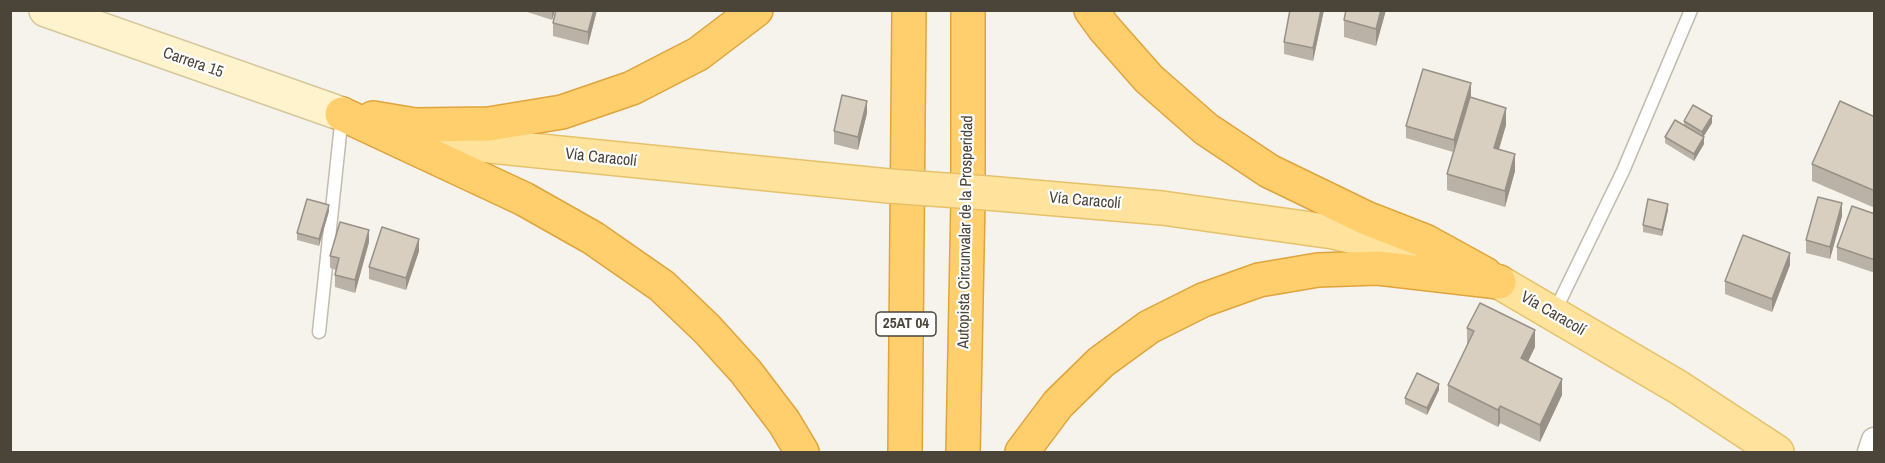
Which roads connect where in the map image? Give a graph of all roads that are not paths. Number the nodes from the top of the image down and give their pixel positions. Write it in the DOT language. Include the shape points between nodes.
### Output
graph roads {
  1 [pos="46,10"];
  2 [pos="756,10"];
  3 [pos="909,10"];
  4 [pos="968,10"];
  5 [pos="1091,10"];
  6 [pos="1691,10"];
  7 [pos="342,114"];
  8 [pos="1499,282"];
  9 [pos="1553,314"];
  10 [pos="319,332"];
  11 [pos="1875,440"];
  12 [pos="802,453"];
  13 [pos="905,453"];
  14 [pos="963,453"];
  15 [pos="1022,453"];
  16 [pos="1777,453"];
  17 [pos="1870,453"];
  1 -- 7 [label="main road, Carrera 15"];
  2 -- 7 [label="highway" via="698,54 632,88 562,112 489,124 415,125"];
  3 -- 13 [label="highway, 25AT 04"];
  4 -- 14 [label="highway, Autopista Circunvalar de la Prosperidad"];
  5 -- 8 [label="highway" via="1149,79 1206,129 1269,171 1366,218 1425,241"];
  6 -- 9 [label="lane" via="1623,171"];
  7 -- 8 [label="main road, Vía Caracolí, bridge" via="470,144 889,186 1162,208 1333,232 1407,250"];
  7 -- 10 [label="lane"];
  7 -- 12 [label="highway" via="524,199 593,238 662,286 746,372"];
  8 -- 9 [label="main road, Vía Caracolí"];
  8 -- 15 [label="highway" via="1378,268 1318,270 1259,280 1203,300 1149,327 1101,362 1058,404"];
  9 -- 16 [label="main road, Vía Caracolí" via="1678,387"];
  11 -- 17 [label="street"];
}
